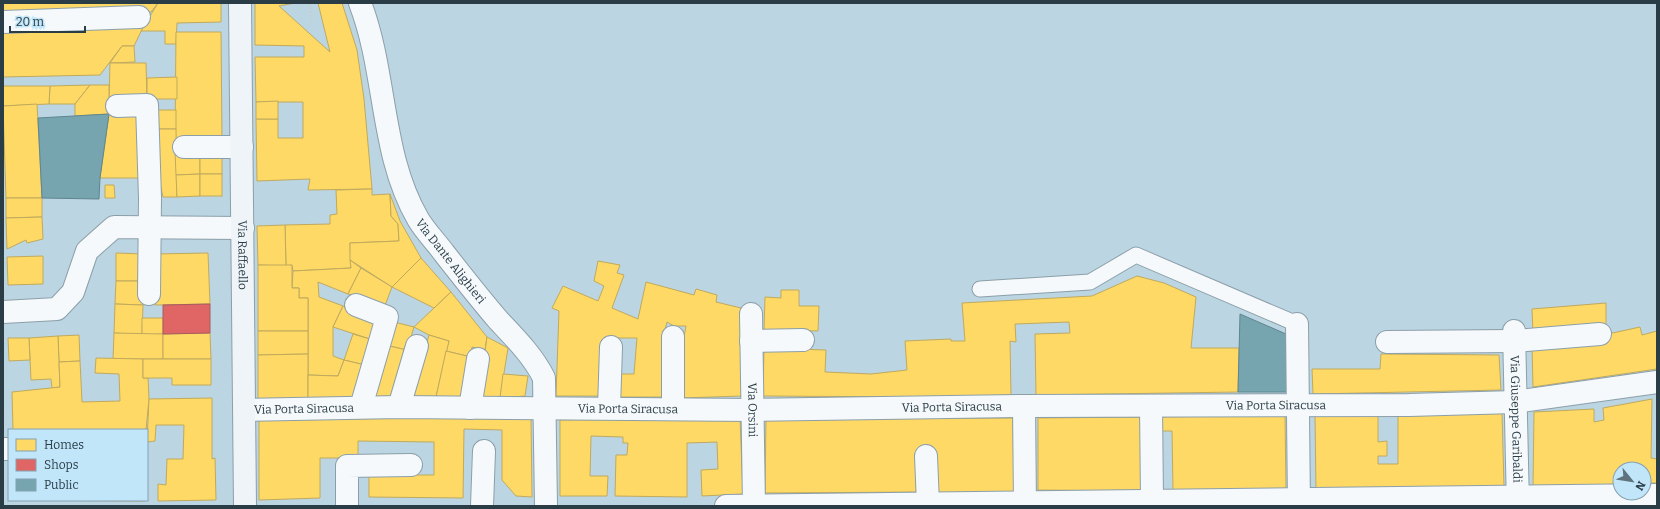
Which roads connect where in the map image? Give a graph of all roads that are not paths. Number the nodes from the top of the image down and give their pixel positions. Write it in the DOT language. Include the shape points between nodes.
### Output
graph roads {
  1 [pos="240,3"];
  2 [pos="360,3"];
  3 [pos="139,17"];
  4 [pos="3,22"];
  5 [pos="117,106"];
  6 [pos="184,147"];
  7 [pos="242,147"];
  8 [pos="150,226"];
  9 [pos="243,228"];
  10 [pos="980,289"];
  11 [pos="149,294"];
  12 [pos="356,305"];
  13 [pos="3,312"];
  14 [pos="751,314"];
  15 [pos="1297,324"];
  16 [pos="1600,334"];
  17 [pos="1514,336"];
  18 [pos="673,337"];
  19 [pos="803,340"];
  20 [pos="751,342"];
  21 [pos="1387,342"];
  22 [pos="418,346"];
  23 [pos="611,347"];
  24 [pos="478,359"];
  25 [pos="1657,382"];
  26 [pos="1515,402"];
  27 [pos="1297,405"];
  28 [pos="399,406"];
  29 [pos="1024,406"];
  30 [pos="1151,406"];
  31 [pos="361,407"];
  32 [pos="545,407"];
  33 [pos="470,408"];
  34 [pos="609,408"];
  35 [pos="673,409"];
  36 [pos="245,410"];
  37 [pos="752,410"];
  38 [pos="484,451"];
  39 [pos="926,456"];
  40 [pos="411,465"];
  41 [pos="1657,495"];
  42 [pos="1152,501"];
  43 [pos="1518,501"];
  44 [pos="1299,502"];
  45 [pos="928,504"];
  46 [pos="1025,504"];
  47 [pos="952,505"];
  48 [pos="245,506"];
  49 [pos="347,506"];
  50 [pos="482,506"];
  51 [pos="546,506"];
  52 [pos="726,506"];
  53 [pos="754,506"];
  1 -- 7 [label="main road, Via Raffaello"];
  2 -- 32 [label="street, Via Dante Alighieri" via="375,55 394,160 403,188 418,219 485,304 537,364 544,378"];
  3 -- 4 [label="street"];
  5 -- 8 [label="street" via="147,105"];
  6 -- 7 [label="street"];
  7 -- 9 [label="main road, Via Raffaello"];
  8 -- 9 [label="street"];
  8 -- 11 [label="street"];
  8 -- 13 [label="street" via="114,227 92,246 87,251 73,292 57,309"];
  9 -- 36 [label="main road, Via Raffaello"];
  10 -- 15 [label="lane" via="1090,282 1136,255"];
  12 -- 31 [label="street" via="387,317"];
  14 -- 20 [label="street, Via Orsini"];
  15 -- 27 [label="street"];
  16 -- 17 [label="street"];
  17 -- 21 [label="street"];
  17 -- 26 [label="street, Via Giuseppe Garibaldi"];
  18 -- 35 [label="street"];
  19 -- 20 [label="street"];
  20 -- 37 [label="street, Via Orsini"];
  22 -- 28 [label="street"];
  23 -- 34 [label="street"];
  24 -- 33 [label="street"];
  25 -- 26 [label="street, Via Porta Siracusa"];
  26 -- 27 [label="street, Via Porta Siracusa"];
  26 -- 43 [label="street, Via Giuseppe Garibaldi"];
  27 -- 30 [label="street, Via Porta Siracusa"];
  27 -- 44 [label="street"];
  28 -- 31 [label="street, Via Porta Siracusa"];
  28 -- 33 [label="street, Via Porta Siracusa"];
  29 -- 30 [label="street, Via Porta Siracusa"];
  29 -- 37 [label="street, Via Porta Siracusa"];
  29 -- 46 [label="street"];
  30 -- 42 [label="street"];
  31 -- 36 [label="street, Via Porta Siracusa"];
  32 -- 33 [label="street, Via Porta Siracusa"];
  32 -- 34 [label="street, Via Porta Siracusa"];
  32 -- 51 [label="street, Via Dante Alighieri"];
  34 -- 35 [label="street, Via Porta Siracusa"];
  35 -- 37 [label="street, Via Porta Siracusa"];
  36 -- 48 [label="main road, Via Raffaello"];
  37 -- 53 [label="street, Via Orsini"];
  38 -- 50 [label="street"];
  39 -- 45 [label="street"];
  40 -- 49 [label="street" via="347,466"];
  41 -- 43 [label="street"];
  42 -- 44 [label="street"];
  42 -- 46 [label="street"];
  43 -- 44 [label="street"];
  45 -- 47 [label="street"];
  45 -- 53 [label="street"];
  46 -- 47 [label="street"];
  52 -- 53 [label="street"];
}
